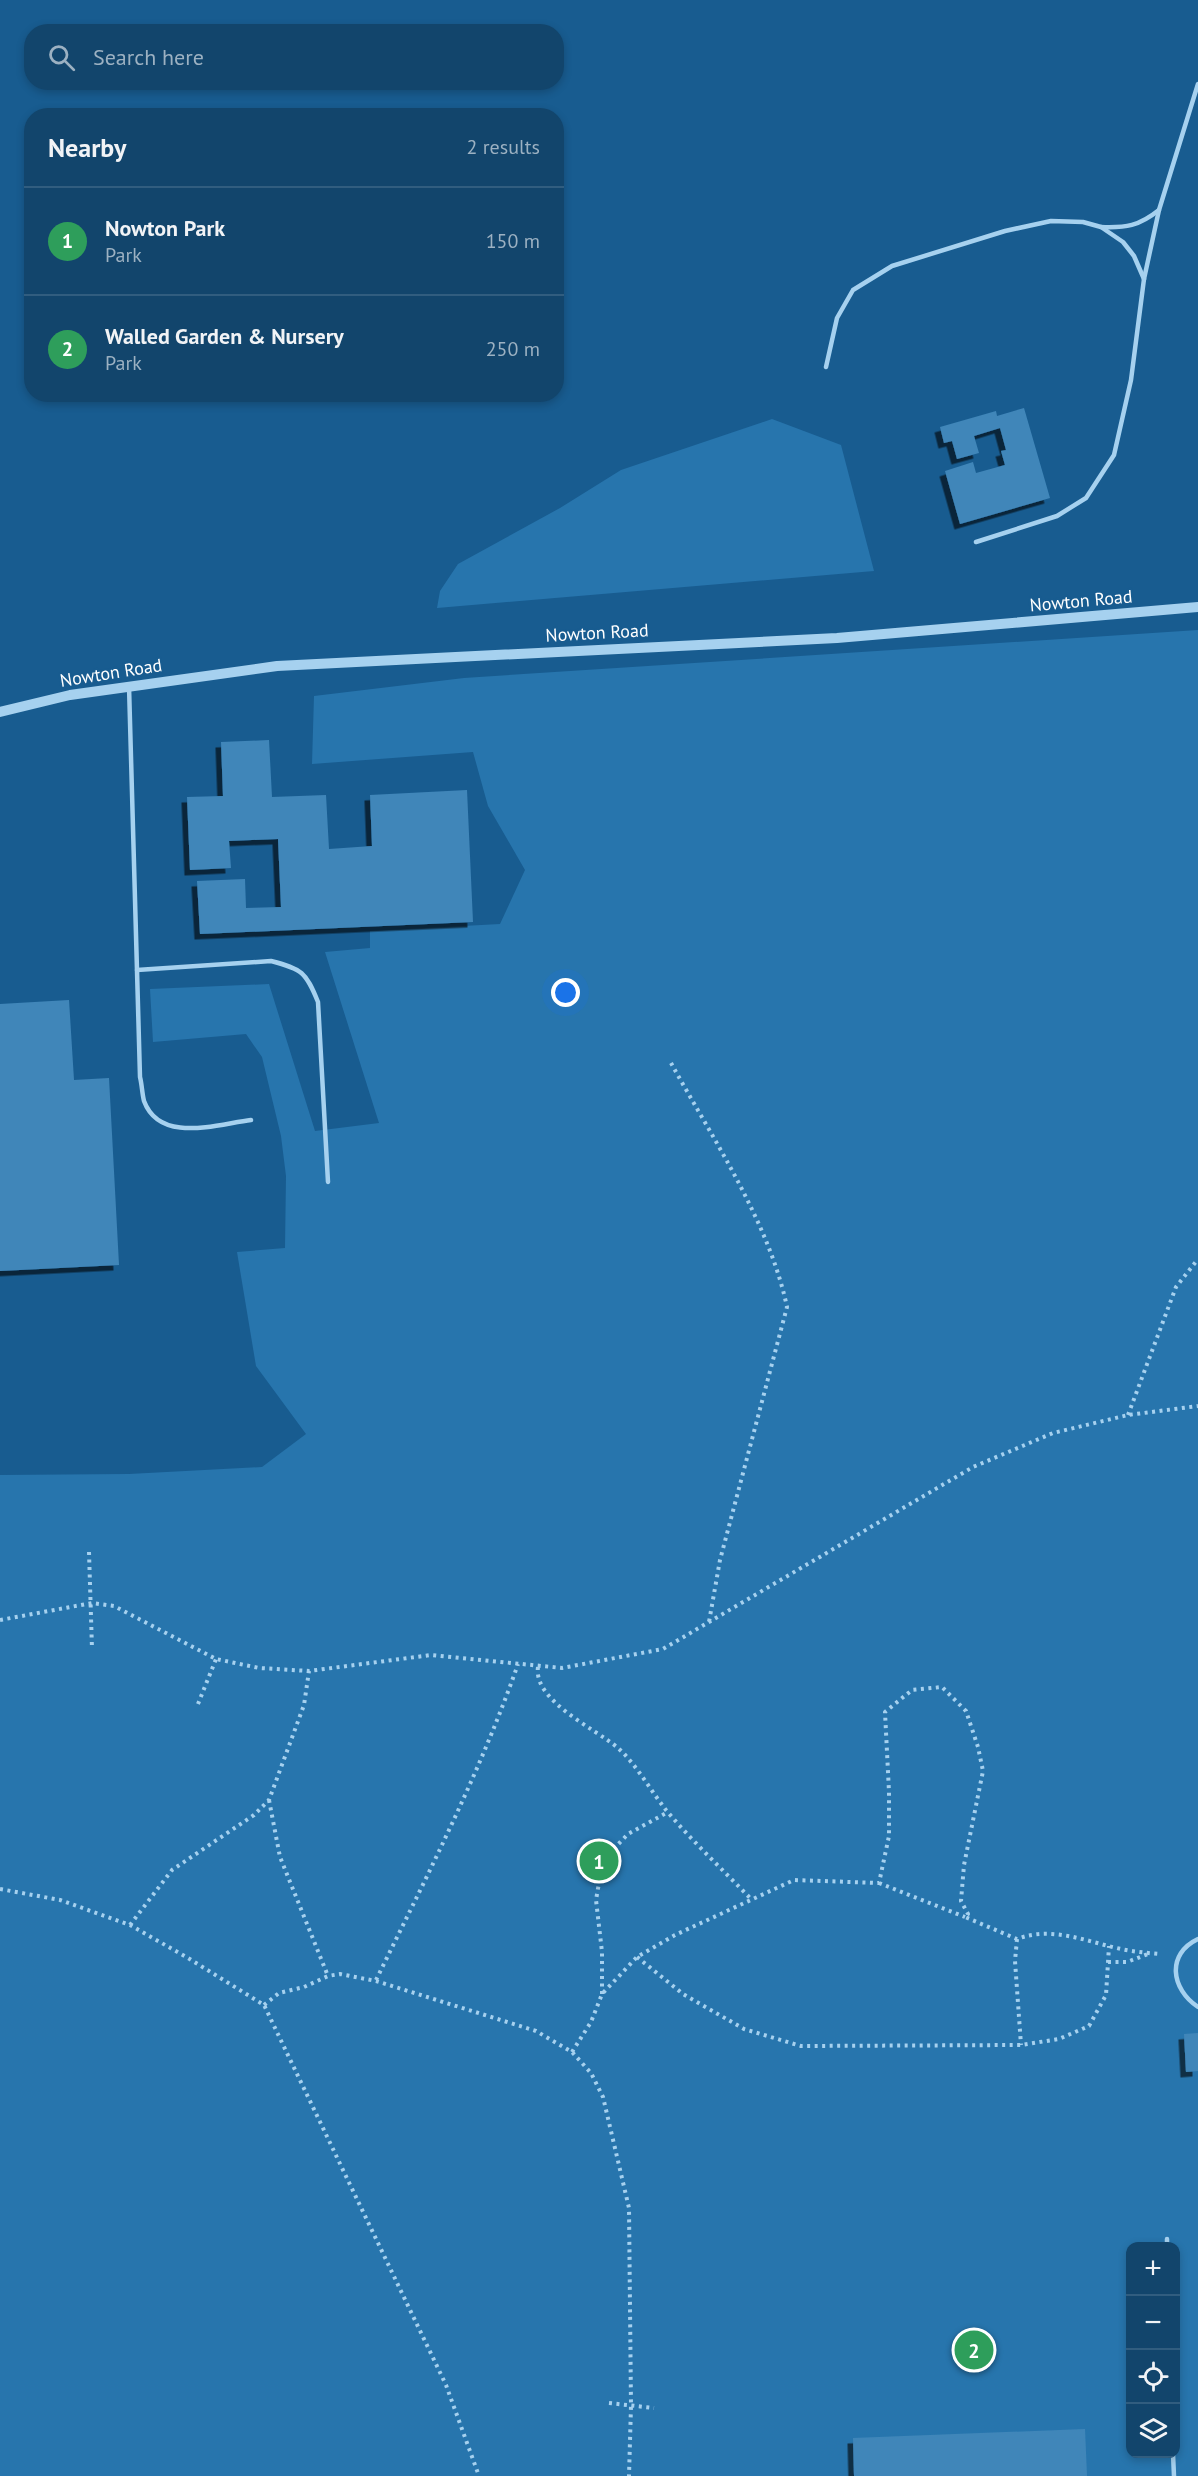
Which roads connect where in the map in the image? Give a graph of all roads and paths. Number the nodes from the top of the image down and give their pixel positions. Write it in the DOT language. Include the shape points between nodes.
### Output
graph roads {
  1 [pos="1198,84"];
  2 [pos="1159,210"];
  3 [pos="1101,227"];
  4 [pos="1144,279"];
  5 [pos="826,366"];
  6 [pos="976,542"];
  7 [pos="1198,607"];
  8 [pos="129,686"];
  9 [pos="0,712"];
  10 [pos="137,970"];
  11 [pos="671,1063"];
  12 [pos="251,1120"];
  13 [pos="328,1182"];
  14 [pos="1198,1259"];
  15 [pos="1198,1406"];
  16 [pos="1128,1415"];
  17 [pos="89,1552"];
  18 [pos="92,1602"];
  19 [pos="0,1620"];
  20 [pos="709,1622"];
  21 [pos="92,1649"];
  22 [pos="216,1659"];
  23 [pos="518,1664"];
  24 [pos="538,1667"];
  25 [pos="309,1671"];
  26 [pos="198,1704"];
  27 [pos="269,1800"];
  28 [pos="668,1812"];
  29 [pos="879,1883"];
  30 [pos="0,1889"];
  31 [pos="752,1900"];
  32 [pos="965,1917"];
  33 [pos="130,1925"];
  34 [pos="1017,1939"];
  35 [pos="1198,1939"];
  36 [pos="1109,1946"];
  37 [pos="1150,1953"];
  38 [pos="637,1957"];
  39 [pos="1179,1957"];
  40 [pos="1108,1962"];
  41 [pos="328,1976"];
  42 [pos="376,1981"];
  43 [pos="602,1994"];
  44 [pos="264,2005"];
  45 [pos="1198,2007"];
  46 [pos="1022,2045"];
  47 [pos="572,2052"];
  48 [pos="609,2403"];
  49 [pos="631,2406"];
  50 [pos="654,2408"];
  51 [pos="1173,2458"];
  52 [pos="479,2476"];
  53 [pos="629,2476"];
  54 [pos="1174,2476"];
  1 -- 2 [label="lane"];
  2 -- 3 [label="lane" via="1144,222 1121,228"];
  2 -- 4 [label="lane"];
  3 -- 4 [label="lane" via="1123,242"];
  3 -- 5 [label="lane" via="1051,221 892,266 853,290 837,318"];
  4 -- 6 [label="lane" via="1131,380 1114,455 1086,498 1058,516"];
  7 -- 8 [label="street, Nowton Road" via="837,638 277,666"];
  8 -- 9 [label="street, Nowton Road"];
  8 -- 10 [label="lane"];
  10 -- 12 [label="lane" via="140,1077 145,1102 156,1118 182,1129"];
  10 -- 13 [label="lane" via="271,960 293,966 308,978 318,1002"];
  11 -- 20 [label="path" via="762,1230 781,1278 787,1307 720,1560"];
  14 -- 16 [label="path" via="1176,1287"];
  15 -- 16 [label="path"];
  16 -- 20 [label="path" via="1053,1433 973,1467"];
  17 -- 18 [label="path"];
  18 -- 19 [label="path"];
  18 -- 21 [label="path"];
  18 -- 22 [label="path" via="114,1606"];
  20 -- 24 [label="path" via="663,1649 562,1668"];
  22 -- 25 [label="path" via="259,1668"];
  22 -- 26 [label="path"];
  23 -- 24 [label="path"];
  23 -- 25 [label="path" via="431,1654"];
  23 -- 42 [label="path" via="496,1725"];
  24 -- 28 [label="path" via="537,1677 544,1690 574,1718 619,1749"];
  25 -- 27 [label="path" via="304,1705"];
  27 -- 33 [label="path" via="254,1815 172,1870"];
  27 -- 41 [label="path" via="280,1857"];
  28 -- 31 [label="path"];
  28 -- 43 [label="path" via="628,1834 603,1860 596,1900"];
  29 -- 31 [label="path" via="794,1880"];
  29 -- 32 [label="path"];
  29 -- 32 [label="path" via="889,1836 885,1712 912,1690 942,1687 966,1711 982,1771 964,1865 961,1901 968,1914"];
  30 -- 33 [label="path" via="60,1899"];
  31 -- 38 [label="path"];
  32 -- 34 [label="path"];
  33 -- 44 [label="path"];
  34 -- 36 [label="path" via="1030,1934 1065,1934"];
  34 -- 46 [label="path"];
  35 -- 39 [label="lane"];
  36 -- 37 [label="path"];
  36 -- 40 [label="path"];
  37 -- 39 [label="path"];
  37 -- 40 [label="path" via="1127,1962"];
  38 -- 43 [label="path"];
  38 -- 46 [label="path" via="682,1994 744,2029 801,2046"];
  39 -- 45 [label="lane" via="1176,1981 1181,1992"];
  40 -- 46 [label="path" via="1106,1995 1089,2026 1059,2039"];
  41 -- 42 [label="path" via="340,1974"];
  41 -- 44 [label="path" via="279,1993"];
  42 -- 47 [label="path" via="536,2031"];
  43 -- 47 [label="path" via="591,2022"];
  44 -- 52 [label="path" via="446,2385"];
  47 -- 49 [label="path" via="591,2073 603,2097 629,2208"];
  48 -- 49 [label="path"];
  49 -- 50 [label="path"];
  49 -- 53 [label="path"];
  51 -- 54 [label="lane"];
}
